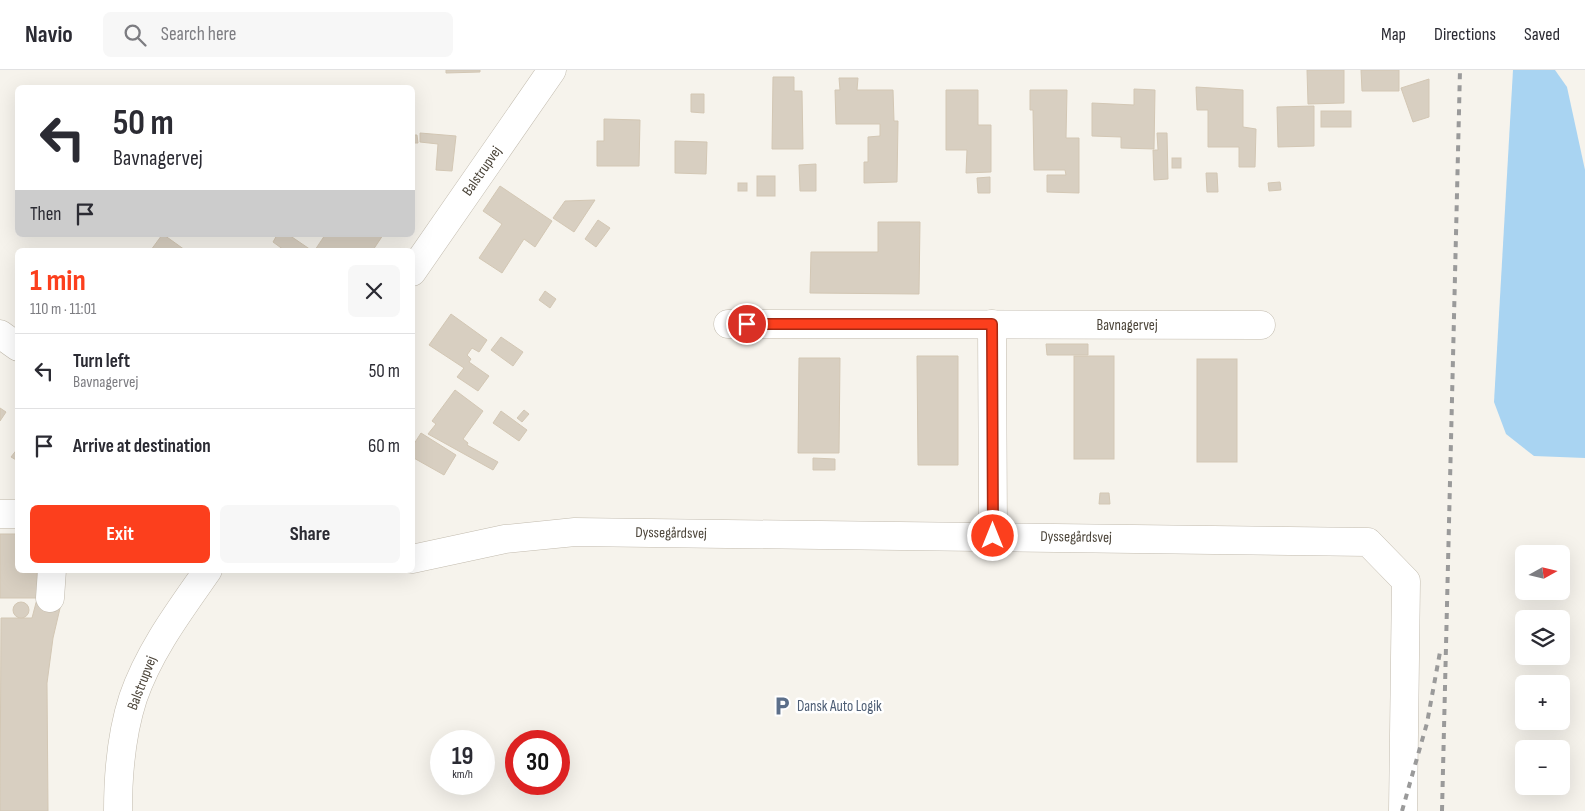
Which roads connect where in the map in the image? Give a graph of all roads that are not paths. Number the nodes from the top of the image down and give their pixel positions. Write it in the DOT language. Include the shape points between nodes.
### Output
graph roads {
  1 [pos="552,70"];
  2 [pos="415,268"];
  3 [pos="728,324"];
  4 [pos="992,324"];
  5 [pos="1261,325"];
  6 [pos="0,334"];
  7 [pos="15,345"];
  8 [pos="0,514"];
  9 [pos="15,514"];
  10 [pos="993,536"];
  11 [pos="415,558"];
  12 [pos="52,573"];
  13 [pos="206,573"];
  14 [pos="50,598"];
  15 [pos="118,811"];
  16 [pos="1403,811"];
  1 -- 2 [label="street, Balstrupvej"];
  3 -- 4 [label="street, Bavnagervej"];
  4 -- 5 [label="street, Bavnagervej"];
  4 -- 10 [label="street"];
  6 -- 7 [label="street"];
  8 -- 9 [label="street"];
  10 -- 11 [label="street, Dyssegårdsvej" via="575,532 505,539"];
  10 -- 16 [label="street, Dyssegårdsvej" via="1368,542 1406,581"];
  12 -- 14 [label="street"];
  13 -- 15 [label="street, Balstrupvej" via="159,641 133,698 118,772"];
}
